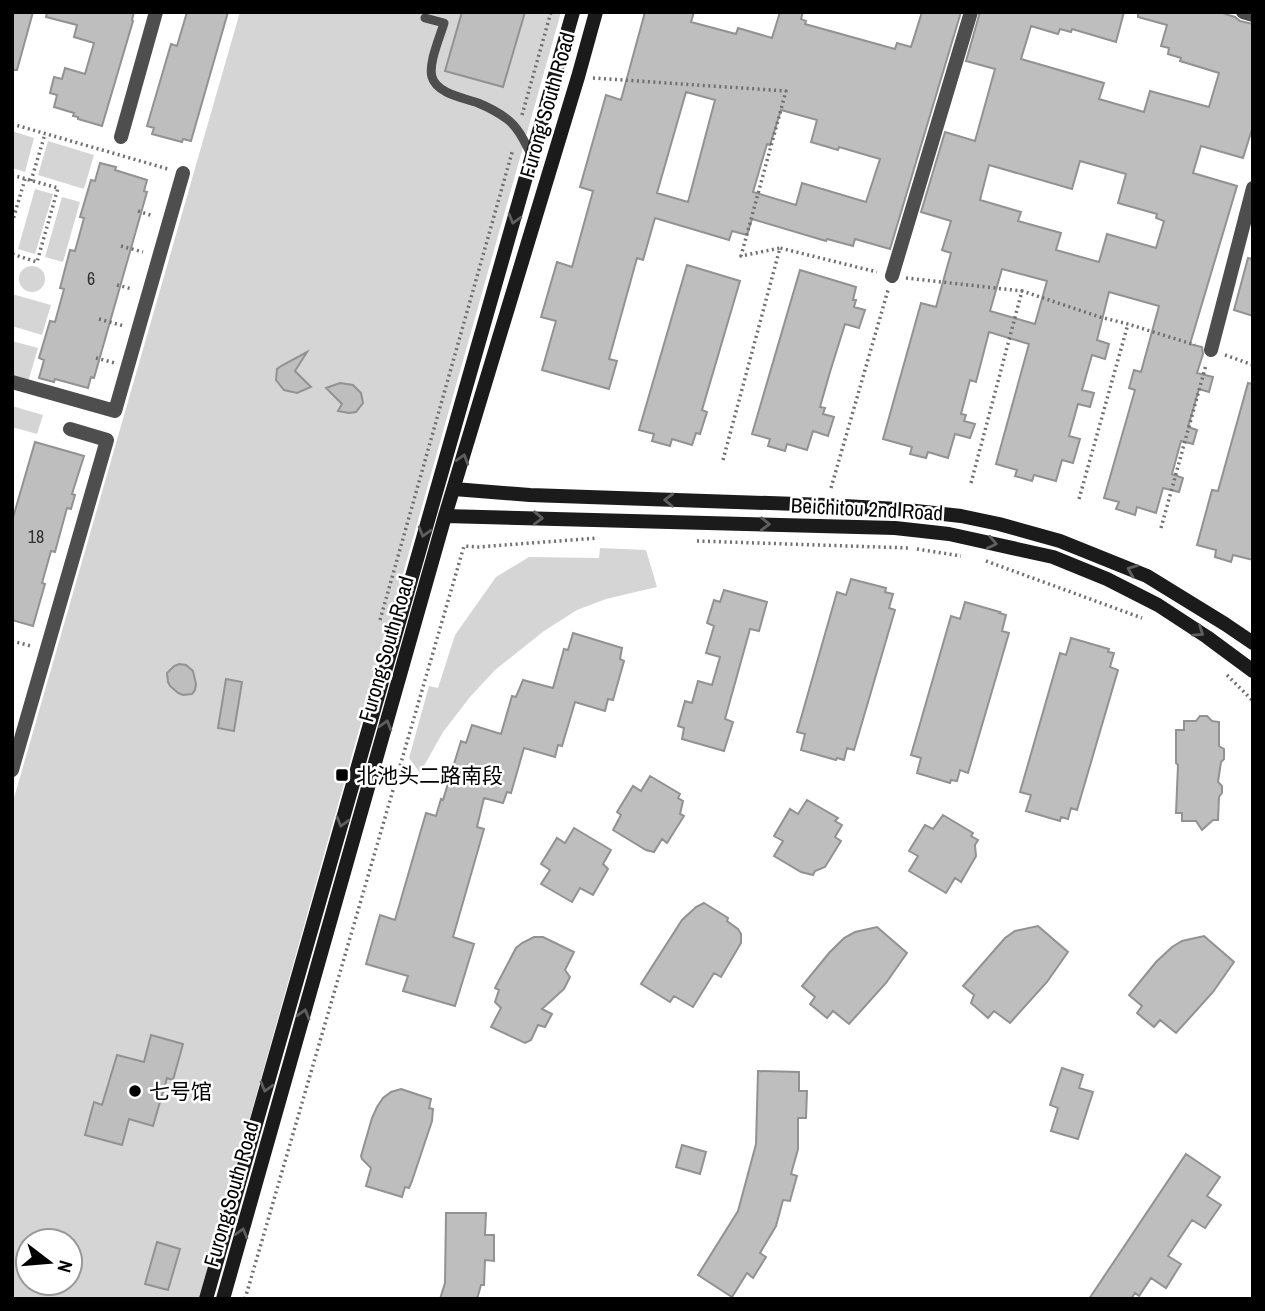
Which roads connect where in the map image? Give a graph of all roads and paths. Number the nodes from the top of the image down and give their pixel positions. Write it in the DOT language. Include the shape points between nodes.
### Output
graph roads {
  1 [pos="156,12"];
  2 [pos="573,12"];
  3 [pos="596,12"];
  4 [pos="971,12"];
  5 [pos="1243,12"];
  6 [pos="1253,15"];
  7 [pos="425,18"];
  8 [pos="599,78"];
  9 [pos="12,124"];
  10 [pos="45,134"];
  11 [pos="121,137"];
  12 [pos="532,156"];
  13 [pos="183,173"];
  14 [pos="12,175"];
  15 [pos="25,179"];
  16 [pos="31,181"];
  17 [pos="1253,188"];
  18 [pos="13,215"];
  19 [pos="12,223"];
  20 [pos="121,246"];
  21 [pos="780,248"];
  22 [pos="12,254"];
  23 [pos="159,257"];
  24 [pos="892,276"];
  25 [pos="1022,291"];
  26 [pos="99,319"];
  27 [pos="1128,324"];
  28 [pos="138,330"];
  29 [pos="1211,350"];
  30 [pos="1253,365"];
  31 [pos="12,382"];
  32 [pos="70,429"];
  33 [pos="723,460"];
  34 [pos="971,483"];
  35 [pos="454,489"];
  36 [pos="1079,499"];
  37 [pos="826,505"];
  38 [pos="445,516"];
  39 [pos="1160,528"];
  40 [pos="601,538"];
  41 [pos="695,541"];
  42 [pos="966,556"];
  43 [pos="980,558"];
  44 [pos="1142,618"];
  45 [pos="1252,642"];
  46 [pos="1253,671"];
  47 [pos="1227,675"];
  48 [pos="1253,701"];
  49 [pos="12,770"];
  50 [pos="206,1299"];
  51 [pos="223,1299"];
  52 [pos="244,1299"];
  1 -- 11 [label="street"];
  2 -- 12 [label="main road, Furong South Road"];
  35 -- 3 [label="main road, Furong South Road, one-way"];
  4 -- 24 [label="street"];
  5 -- 6 [label="street"];
  7 -- 12 [label="lane" via="444,23 432,64 435,83 505,117"];
  8 -- 21 [label="path" via="786,91 741,256"];
  9 -- 10 [label="path"];
  10 -- 13 [label="path"];
  10 -- 16 [label="path"];
  12 -- 50 [label="main road, Furong South Road, one-way"];
  13 -- 23 [label="street"];
  14 -- 15 [label="path"];
  15 -- 16 [label="path"];
  15 -- 18 [label="path"];
  16 -- 22 [label="path" via="58,188 37,262"];
  17 -- 29 [label="street"];
  18 -- 19 [label="path"];
  20 -- 23 [label="path"];
  21 -- 24 [label="path"];
  21 -- 33 [label="path"];
  23 -- 28 [label="street"];
  24 -- 25 [label="path"];
  24 -- 37 [label="path"];
  25 -- 27 [label="path"];
  25 -- 34 [label="path"];
  26 -- 28 [label="path"];
  27 -- 29 [label="path"];
  27 -- 36 [label="path"];
  28 -- 31 [label="street" via="115,411"];
  29 -- 30 [label="path"];
  29 -- 39 [label="path"];
  32 -- 49 [label="street" via="107,440"];
  37 -- 35 [label="main road, Beichitou 2nd Road, one-way"];
  35 -- 38 [label="main road, Furong South Road"];
  45 -- 37 [label="main road, Beichitou 2nd Road, one-way" via="1147,576 1060,541 961,516"];
  38 -- 46 [label="main road, Beichitou 2nd Road, one-way" via="895,528 950,534 1054,557 1107,579 1158,605"];
  51 -- 38 [label="main road, Furong South Road, one-way"];
  40 -- 52 [label="path" via="464,547"];
  41 -- 42 [label="path" via="912,548"];
  43 -- 44 [label="path"];
  47 -- 48 [label="path"];
}
